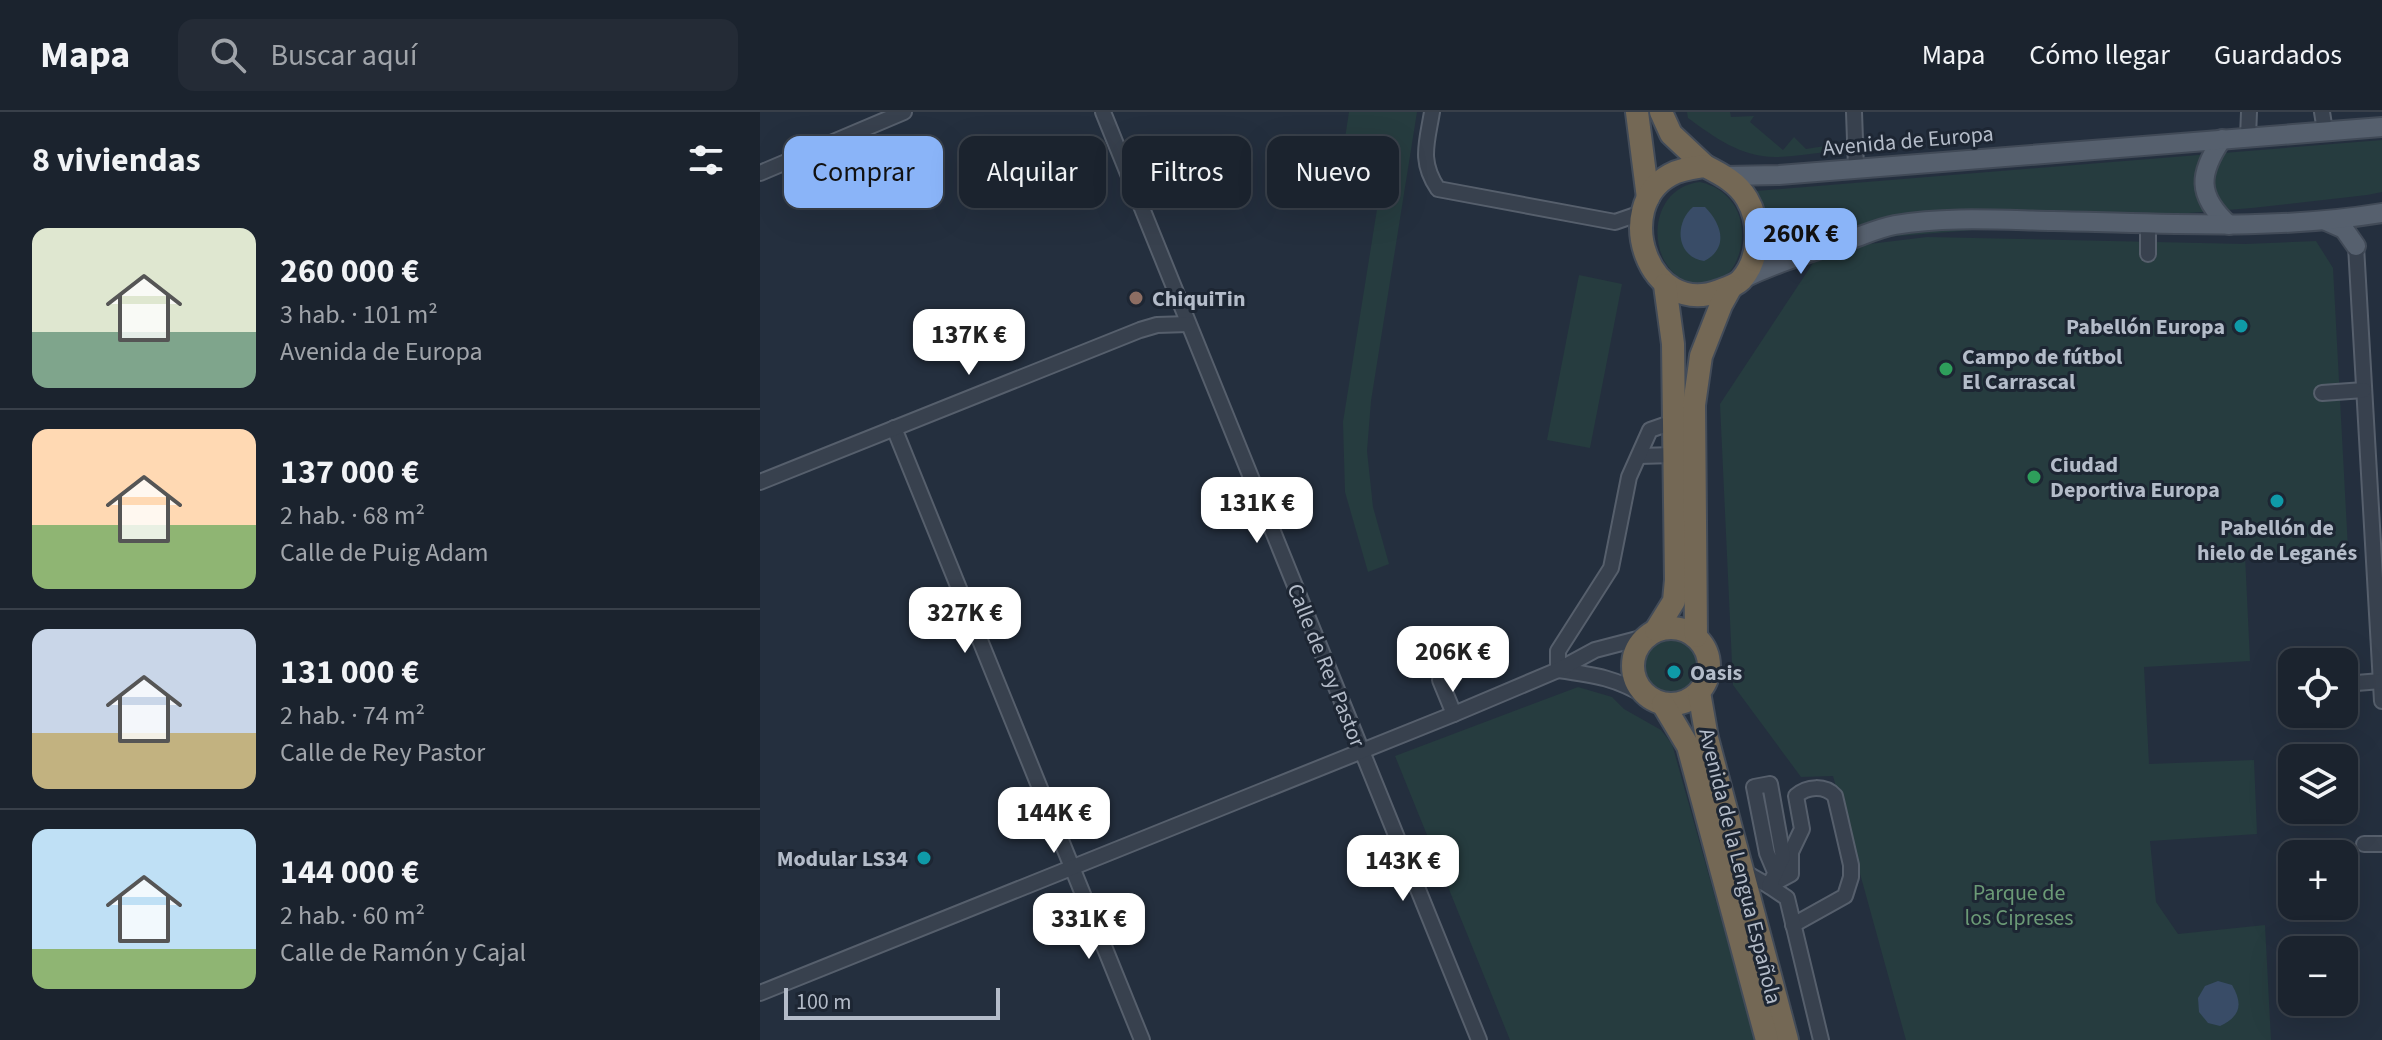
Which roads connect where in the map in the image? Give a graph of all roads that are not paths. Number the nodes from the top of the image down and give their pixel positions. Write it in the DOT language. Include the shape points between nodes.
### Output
graph roads {
  1 [pos="904,112"];
  2 [pos="1103,112"];
  3 [pos="1432,112"];
  4 [pos="1637,112"];
  5 [pos="1661,112"];
  6 [pos="1854,112"];
  7 [pos="2249,112"];
  8 [pos="2324,121"];
  9 [pos="2382,127"];
  10 [pos="2248,137"];
  11 [pos="2222,139"];
  12 [pos="1705,166"];
  13 [pos="1856,168"];
  14 [pos="760,173"];
  15 [pos="1725,176"];
  16 [pos="1646,205"];
  17 [pos="2380,214"];
  18 [pos="2326,221"];
  19 [pos="1615,222"];
  20 [pos="2148,222"];
  21 [pos="2229,225"];
  22 [pos="1643,246"];
  23 [pos="2356,246"];
  24 [pos="2148,254"];
  25 [pos="1736,283"];
  26 [pos="1665,285"];
  27 [pos="1188,324"];
  28 [pos="2364,390"];
  29 [pos="2322,393"];
  30 [pos="1673,422"];
  31 [pos="894,428"];
  32 [pos="1674,455"];
  33 [pos="1639,456"];
  34 [pos="760,482"];
  35 [pos="2377,526"];
  36 [pos="1650,634"];
  37 [pos="1696,636"];
  38 [pos="1558,670"];
  39 [pos="1440,680"];
  40 [pos="2381,681"];
  41 [pos="2358,683"];
  42 [pos="1699,692"];
  43 [pos="1656,701"];
  44 [pos="2382,701"];
  45 [pos="1454,714"];
  46 [pos="1362,751"];
  47 [pos="2364,844"];
  48 [pos="2382,844"];
  49 [pos="1072,868"];
  50 [pos="1741,870"];
  51 [pos="1772,879"];
  52 [pos="1793,925"];
  53 [pos="760,993"];
  54 [pos="1142,1040"];
  55 [pos="1479,1040"];
  56 [pos="1767,1040"];
  57 [pos="1787,1040"];
  58 [pos="1821,1040"];
  1 -- 14 [label="street"];
  2 -- 27 [label="street, Calle de Rey Pastor"];
  3 -- 19 [label="street" via="1424,157 1438,189"];
  4 -- 16 [label="highway"];
  5 -- 12 [label="highway" via="1671,134"];
  6 -- 13 [label="street"];
  7 -- 10 [label="street"];
  8 -- 9 [label="main road, Avenida de Europa"];
  8 -- 10 [label="main road, Avenida de Europa"];
  10 -- 11 [label="main road, Avenida de Europa"];
  11 -- 13 [label="main road, Avenida de Europa"];
  11 -- 21 [label="main road" via="2204,177 2212,203"];
  12 -- 15 [label="highway"];
  12 -- 16 [label="highway" via="1667,176"];
  13 -- 15 [label="main road, Avenida de Europa"];
  15 -- 25 [label="highway" via="1747,200 1757,241 1753,261"];
  16 -- 19 [label="street"];
  16 -- 22 [label="highway" via="1640,228"];
  17 -- 18 [label="main road"];
  17 -- 23 [label="main road"];
  18 -- 21 [label="main road"];
  18 -- 23 [label="main road" via="2344,229"];
  19 -- 22 [label="street"];
  20 -- 21 [label="main road"];
  20 -- 24 [label="street"];
  20 -- 25 [label="main road" via="1988,219 1906,224 1804,253"];
  22 -- 26 [label="highway"];
  23 -- 28 [label="street"];
  25 -- 26 [label="highway" via="1698,296"];
  25 -- 37 [label="highway" via="1721,305 1701,356 1694,405"];
  26 -- 30 [label="highway" via="1673,344"];
  27 -- 31 [label="street" via="1140,330"];
  27 -- 46 [label="street, Calle de Rey Pastor"];
  28 -- 29 [label="street"];
  28 -- 35 [label="street"];
  30 -- 32 [label="highway"];
  30 -- 33 [label="street" via="1650,430"];
  31 -- 34 [label="street"];
  31 -- 49 [label="street"];
  32 -- 33 [label="street"];
  32 -- 36 [label="highway" via="1674,601"];
  33 -- 38 [label="street" via="1629,477 1611,568 1558,651"];
  35 -- 40 [label="street"];
  36 -- 37 [label="highway" via="1668,627"];
  36 -- 38 [label="street" via="1595,650"];
  36 -- 43 [label="highway" via="1632,662 1639,688"];
  37 -- 42 [label="highway" via="1709,657 1709,672"];
  38 -- 43 [label="street" via="1625,683"];
  38 -- 45 [label="street"];
  39 -- 45 [label="street"];
  40 -- 41 [label="street"];
  40 -- 44 [label="street"];
  42 -- 43 [label="highway" via="1677,704"];
  42 -- 50 [label="highway, Avenida de la Lengua Española"];
  43 -- 56 [label="highway, Avenida de la Lengua Española" via="1688,746"];
  45 -- 46 [label="street"];
  46 -- 49 [label="street"];
  46 -- 55 [label="street, Calle de Rey Pastor"];
  47 -- 48 [label="street"];
  49 -- 53 [label="street"];
  49 -- 54 [label="street"];
  50 -- 51 [label="street"];
  50 -- 57 [label="highway, Avenida de la Lengua Española"];
  51 -- 51 [label="street" via="1783,857 1770,784 1754,787"];
  51 -- 52 [label="street" via="1787,898"];
  51 -- 52 [label="street" via="1791,874 1791,852 1802,829 1796,796 1823,787 1830,791 1851,877 1845,896"];
  52 -- 58 [label="street"];
}
